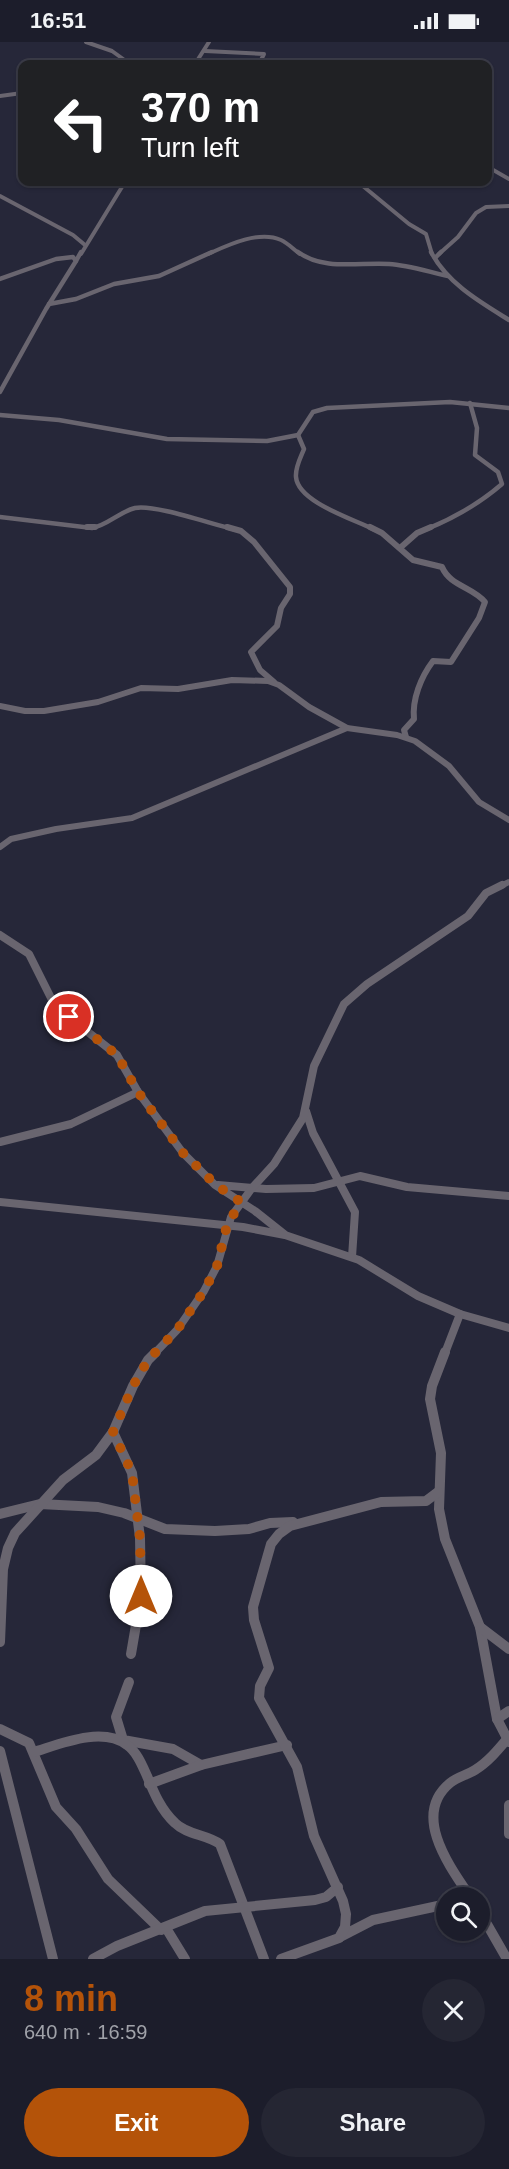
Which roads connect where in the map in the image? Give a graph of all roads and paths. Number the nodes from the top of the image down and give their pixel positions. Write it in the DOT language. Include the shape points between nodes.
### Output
graph roads {
  1 [pos="86,42"];
  2 [pos="209,42"];
  3 [pos="205,51"];
  4 [pos="124,60"];
  5 [pos="198,60"];
  6 [pos="261,60"];
  7 [pos="18,94"];
  8 [pos="0,96"];
  9 [pos="492,169"];
  10 [pos="509,179"];
  11 [pos="123,186"];
  12 [pos="363,186"];
  13 [pos="0,196"];
  14 [pos="509,206"];
  15 [pos="85,245"];
  16 [pos="435,258"];
  17 [pos="76,261"];
  18 [pos="448,276"];
  19 [pos="0,279"];
  20 [pos="49,304"];
  21 [pos="509,320"];
  22 [pos="0,392"];
  23 [pos="470,403"];
  24 [pos="509,408"];
  25 [pos="0,415"];
  26 [pos="298,435"];
  27 [pos="0,517"];
  28 [pos="400,548"];
  29 [pos="275,683"];
  30 [pos="0,706"];
  31 [pos="347,728"];
  32 [pos="406,737"];
  33 [pos="509,820"];
  34 [pos="0,847"];
  35 [pos="509,882"];
  36 [pos="0,934"];
  37 [pos="138,1092"];
  38 [pos="306,1110"];
  39 [pos="0,1142"];
  40 [pos="340,1181"];
  41 [pos="216,1185"];
  42 [pos="252,1188"];
  43 [pos="509,1196"];
  44 [pos="0,1202"];
  45 [pos="241,1202"];
  46 [pos="227,1225"];
  47 [pos="285,1235"];
  48 [pos="352,1257"];
  49 [pos="460,1314"];
  50 [pos="509,1328"];
  51 [pos="113,1432"];
  52 [pos="438,1492"];
  53 [pos="40,1504"];
  54 [pos="0,1514"];
  55 [pos="137,1517"];
  56 [pos="293,1522"];
  57 [pos="480,1627"];
  58 [pos="0,1642"];
  59 [pos="509,1649"];
  60 [pos="131,1654"];
  61 [pos="129,1682"];
  62 [pos="509,1711"];
  63 [pos="497,1719"];
  64 [pos="0,1729"];
  65 [pos="123,1740"];
  66 [pos="508,1740"];
  67 [pos="286,1745"];
  68 [pos="0,1751"];
  69 [pos="34,1752"];
  70 [pos="201,1766"];
  71 [pos="148,1784"];
  72 [pos="509,1805"];
  73 [pos="509,1834"];
  74 [pos="339,1887"];
  75 [pos="465,1887"];
  76 [pos="436,1906"];
  77 [pos="243,1907"];
  78 [pos="163,1929"];
  79 [pos="490,1929"];
  80 [pos="339,1938"];
  81 [pos="53,1959"];
  82 [pos="93,1959"];
  83 [pos="185,1959"];
  84 [pos="264,1959"];
  85 [pos="281,1959"];
  86 [pos="507,1959"];
  1 -- 4 [label="street"];
  2 -- 3 [label="street"];
  3 -- 5 [label="street"];
  3 -- 6 [label="street" via="264,54"];
  7 -- 8 [label="street"];
  9 -- 10 [label="street"];
  11 -- 15 [label="street"];
  12 -- 16 [label="street" via="426,234"];
  13 -- 15 [label="street"];
  14 -- 16 [label="street" via="486,207 476,213"];
  15 -- 17 [label="street"];
  16 -- 18 [label="street"];
  17 -- 19 [label="street" via="73,257 62,257"];
  17 -- 20 [label="street"];
  18 -- 20 [label="street" via="390,264 327,263 303,257 278,238 261,237 233,243 159,276 114,284 76,299"];
  18 -- 21 [label="street"];
  20 -- 22 [label="street"];
  23 -- 24 [label="street"];
  23 -- 26 [label="street" via="322,409 309,416"];
  23 -- 28 [label="street" via="477,428 475,455 498,472 502,484 449,520 417,533"];
  25 -- 26 [label="street" via="69,421 168,439 264,442"];
  26 -- 28 [label="street" via="304,449 295,470 299,488 312,500 382,533"];
  27 -- 29 [label="street" via="92,528 140,507 241,531 290,587 277,626 251,652 260,670"];
  28 -- 32 [label="street" via="413,560 441,567 448,578 475,590 485,602 451,662 433,661 428,666 413,706 414,719 404,730"];
  29 -- 30 [label="street" via="232,680 178,689 141,688 98,702 44,711"];
  29 -- 31 [label="street"];
  31 -- 32 [label="street"];
  31 -- 34 [label="street" via="139,815 11,839"];
  32 -- 33 [label="street" via="449,766 479,802"];
  35 -- 38 [label="street" via="486,893 468,916 347,1000 314,1066"];
  36 -- 37 [label="street" via="29,954 53,1003 114,1052"];
  37 -- 39 [label="street" via="71,1124"];
  37 -- 41 [label="street" via="183,1153"];
  38 -- 40 [label="street"];
  38 -- 42 [label="street" via="274,1164"];
  40 -- 42 [label="street" via="314,1188"];
  40 -- 43 [label="street" via="369,1177 407,1187"];
  40 -- 48 [label="street" via="355,1212"];
  41 -- 42 [label="street"];
  41 -- 45 [label="street"];
  42 -- 45 [label="street"];
  44 -- 46 [label="street"];
  45 -- 46 [label="street"];
  45 -- 47 [label="street"];
  46 -- 47 [label="street"];
  46 -- 51 [label="street" via="217,1266 204,1291 177,1330 148,1360"];
  47 -- 48 [label="street"];
  48 -- 49 [label="street" via="418,1296"];
  49 -- 50 [label="street"];
  49 -- 52 [label="street" via="430,1400 441,1453"];
  51 -- 53 [label="street" via="96,1455"];
  51 -- 55 [label="street" via="132,1473"];
  52 -- 57 [label="street" via="445,1539"];
  52 -- 67 [label="street" via="426,1501 381,1502 290,1526 271,1544 253,1607 269,1668 258,1694"];
  53 -- 54 [label="street"];
  53 -- 55 [label="street" via="98,1507"];
  53 -- 58 [label="street" via="15,1533 8,1548 3,1569"];
  55 -- 56 [label="street" via="165,1529 215,1531"];
  55 -- 60 [label="street" via="141,1596"];
  57 -- 59 [label="street"];
  57 -- 63 [label="street"];
  61 -- 65 [label="street" via="116,1717"];
  62 -- 63 [label="street"];
  63 -- 66 [label="street"];
  64 -- 69 [label="street" via="29,1743"];
  65 -- 69 [label="street" via="92,1737"];
  65 -- 70 [label="street" via="166,1745"];
  65 -- 71 [label="street" via="137,1756"];
  66 -- 75 [label="street" via="478,1768 437,1794 433,1806 434,1829"];
  67 -- 70 [label="street"];
  67 -- 74 [label="street" via="304,1786 319,1849"];
  68 -- 81 [label="street"];
  69 -- 78 [label="street" via="57,1807 108,1878 142,1914"];
  70 -- 71 [label="street"];
  71 -- 77 [label="street" via="184,1832 219,1844"];
  72 -- 73 [label="street"];
  74 -- 77 [label="street" via="315,1900"];
  74 -- 80 [label="street" via="345,1914"];
  76 -- 80 [label="street" via="373,1920"];
  77 -- 78 [label="street" via="206,1911"];
  77 -- 84 [label="street"];
  78 -- 82 [label="street"];
  78 -- 83 [label="street"];
  79 -- 86 [label="street"];
  80 -- 85 [label="street"];
}
